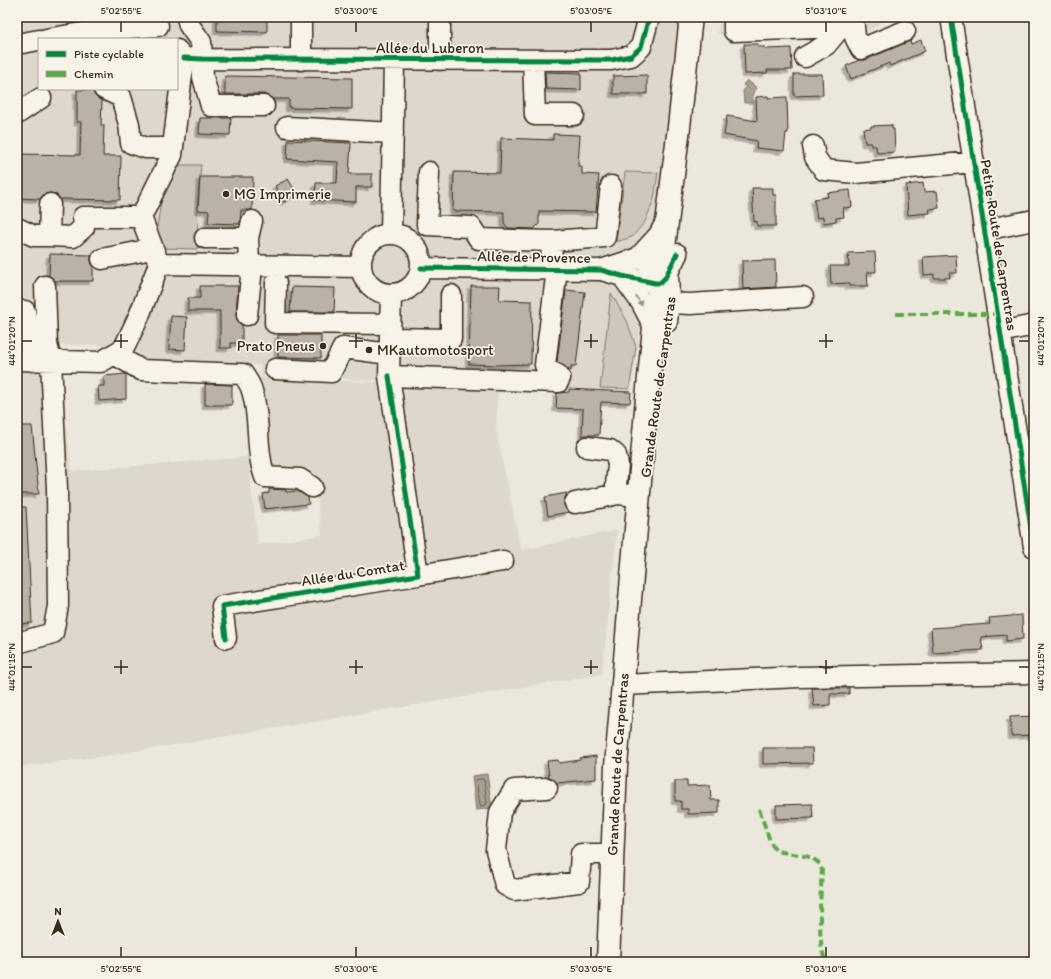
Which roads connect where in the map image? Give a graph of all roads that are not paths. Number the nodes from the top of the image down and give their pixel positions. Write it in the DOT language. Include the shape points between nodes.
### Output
graph roads {
  1 [pos="187,17"];
  2 [pos="301,17"];
  3 [pos="440,17"];
  4 [pos="649,17"];
  5 [pos="691,17"];
  6 [pos="702,17"];
  7 [pos="734,17"];
  8 [pos="951,17"];
  9 [pos="848,19"];
  10 [pos="99,24"];
  11 [pos="161,27"];
  12 [pos="905,31"];
  13 [pos="50,38"];
  14 [pos="38,40"];
  15 [pos="17,44"];
  16 [pos="188,55"];
  17 [pos="805,57"];
  18 [pos="302,60"];
  19 [pos="394,60"];
  20 [pos="440,60"];
  21 [pos="533,60"];
  22 [pos="106,90"];
  23 [pos="40,98"];
  24 [pos="264,106"];
  25 [pos="17,114"];
  26 [pos="574,115"];
  27 [pos="287,127"];
  28 [pos="393,133"];
  29 [pos="813,146"];
  30 [pos="173,148"];
  31 [pos="974,162"];
  32 [pos="428,172"];
  33 [pos="611,186"];
  34 [pos="50,204"];
  35 [pos="141,217"];
  36 [pos="667,220"];
  37 [pos="1034,220"];
  38 [pos="17,228"];
  39 [pos="984,230"];
  40 [pos="392,234"];
  41 [pos="49,236"];
  42 [pos="205,238"];
  43 [pos="552,241"];
  44 [pos="151,244"];
  45 [pos="638,258"];
  46 [pos="102,259"];
  47 [pos="159,264"];
  48 [pos="249,265"];
  49 [pos="361,267"];
  50 [pos="421,268"];
  51 [pos="554,269"];
  52 [pos="667,269"];
  53 [pos="602,270"];
  54 [pos="622,276"];
  55 [pos="276,283"];
  56 [pos="45,286"];
  57 [pos="391,294"];
  58 [pos="451,294"];
  59 [pos="803,297"];
  60 [pos="17,311"];
  61 [pos="247,315"];
  62 [pos="664,317"];
  63 [pos="1034,325"];
  64 [pos="1000,332"];
  65 [pos="390,339"];
  66 [pos="114,354"];
  67 [pos="28,359"];
  68 [pos="275,369"];
  69 [pos="390,376"];
  70 [pos="587,447"];
  71 [pos="312,487"];
  72 [pos="629,493"];
  73 [pos="575,503"];
  74 [pos="1034,547"];
  75 [pos="503,561"];
  76 [pos="633,566"];
  77 [pos="418,575"];
  78 [pos="226,638"];
  79 [pos="17,643"];
  80 [pos="1034,673"];
  81 [pos="622,685"];
  82 [pos="547,788"];
  83 [pos="612,854"];
  84 [pos="608,962"];
  1 -- 16 [label="street" via="189,25 201,42"];
  2 -- 18 [label="street"];
  3 -- 20 [label="street"];
  4 -- 21 [label="street, Allée du Luberon" via="641,47 631,56 611,60"];
  5 -- 36 [label="main road, Grande Route de Carpentras"];
  6 -- 52 [label="main road, Grande Route de Carpentras"];
  7 -- 9 [label="street" via="734,31"];
  8 -- 31 [label="street, Petite Route de Carpentras"];
  9 -- 12 [label="street" via="861,49"];
  9 -- 17 [label="street" via="826,45"];
  10 -- 11 [label="street"];
  10 -- 13 [label="street"];
  14 -- 15 [label="street"];
  16 -- 18 [label="street, Allée du Luberon"];
  16 -- 24 [label="street" via="203,77 211,106"];
  16 -- 30 [label="street"];
  18 -- 19 [label="street, Allée du Luberon"];
  19 -- 20 [label="street, Allée du Luberon"];
  19 -- 28 [label="street, Allée du Luberon"];
  20 -- 21 [label="street, Allée du Luberon"];
  21 -- 26 [label="street" via="535,115"];
  22 -- 30 [label="street" via="121,97 131,143 146,148"];
  23 -- 25 [label="street"];
  27 -- 28 [label="street"];
  28 -- 40 [label="street, Allée du Luberon"];
  29 -- 31 [label="street" via="815,157 824,170 856,173"];
  30 -- 35 [label="street" via="172,155"];
  31 -- 39 [label="street, Petite Route de Carpentras"];
  32 -- 43 [label="street" via="427,225 471,227 479,239"];
  33 -- 43 [label="street" via="605,237"];
  34 -- 41 [label="street"];
  35 -- 41 [label="street" via="83,217 84,227 73,237"];
  35 -- 44 [label="street"];
  36 -- 45 [label="street, Allée de Provence" via="659,235"];
  36 -- 52 [label="main road, Grande Route de Carpentras"];
  37 -- 39 [label="street"];
  38 -- 41 [label="street" via="34,236"];
  39 -- 64 [label="street, Petite Route de Carpentras"];
  40 -- 49 [label="street" via="373,240 366,248"];
  40 -- 50 [label="street" via="410,241 416,248"];
  42 -- 48 [label="street" via="250,229"];
  43 -- 51 [label="street"];
  44 -- 46 [label="street" via="142,251"];
  44 -- 47 [label="street"];
  45 -- 52 [label="street"];
  45 -- 53 [label="street, Allée de Provence"];
  47 -- 48 [label="street"];
  47 -- 66 [label="street" via="124,348"];
  48 -- 49 [label="street"];
  48 -- 61 [label="street" via="251,277"];
  49 -- 57 [label="street" via="363,275 374,289"];
  50 -- 51 [label="street, Allée de Provence"];
  50 -- 57 [label="street" via="414,283 399,293"];
  51 -- 53 [label="street, Allée de Provence"];
  51 -- 69 [label="street" via="545,365 548,370 558,375 558,382"];
  52 -- 54 [label="street, Allée de Provence" via="655,284"];
  52 -- 62 [label="main road, Grande Route de Carpentras"];
  52 -- 62 [label="main road, Grande Route de Carpentras"];
  53 -- 54 [label="street, Allée de Provence"];
  54 -- 62 [label="street, one-way" via="641,302"];
  55 -- 65 [label="street" via="275,323"];
  56 -- 67 [label="street" via="47,344"];
  57 -- 65 [label="street"];
  58 -- 65 [label="street" via="451,339"];
  59 -- 62 [label="street" via="690,304"];
  60 -- 67 [label="street" via="25,311"];
  62 -- 72 [label="main road, Grande Route de Carpentras"];
  62 -- 76 [label="main road, Grande Route de Carpentras"];
  63 -- 64 [label="street"];
  64 -- 74 [label="street, Petite Route de Carpentras"];
  65 -- 68 [label="street" via="343,348 331,372"];
  65 -- 69 [label="street"];
  66 -- 67 [label="street" via="101,362"];
  66 -- 71 [label="street" via="140,370 243,374 252,390 261,466 265,477 300,479"];
  67 -- 79 [label="street" via="57,489 58,606 53,633"];
  69 -- 77 [label="street, Allée du Comtat"];
  70 -- 72 [label="street" via="610,450 616,455 616,485"];
  72 -- 73 [label="street"];
  72 -- 76 [label="main road, Grande Route de Carpentras"];
  75 -- 77 [label="street, Allée du Comtat"];
  76 -- 81 [label="main road, Grande Route de Carpentras"];
  77 -- 78 [label="street, Allée du Comtat" via="222,606"];
  80 -- 81 [label="street" via="799,677"];
  81 -- 83 [label="main road, Grande Route de Carpentras"];
  82 -- 83 [label="street" via="514,790 500,812 496,850 505,885 514,890 579,882 581,854"];
  83 -- 84 [label="main road, Grande Route de Carpentras"];
}
